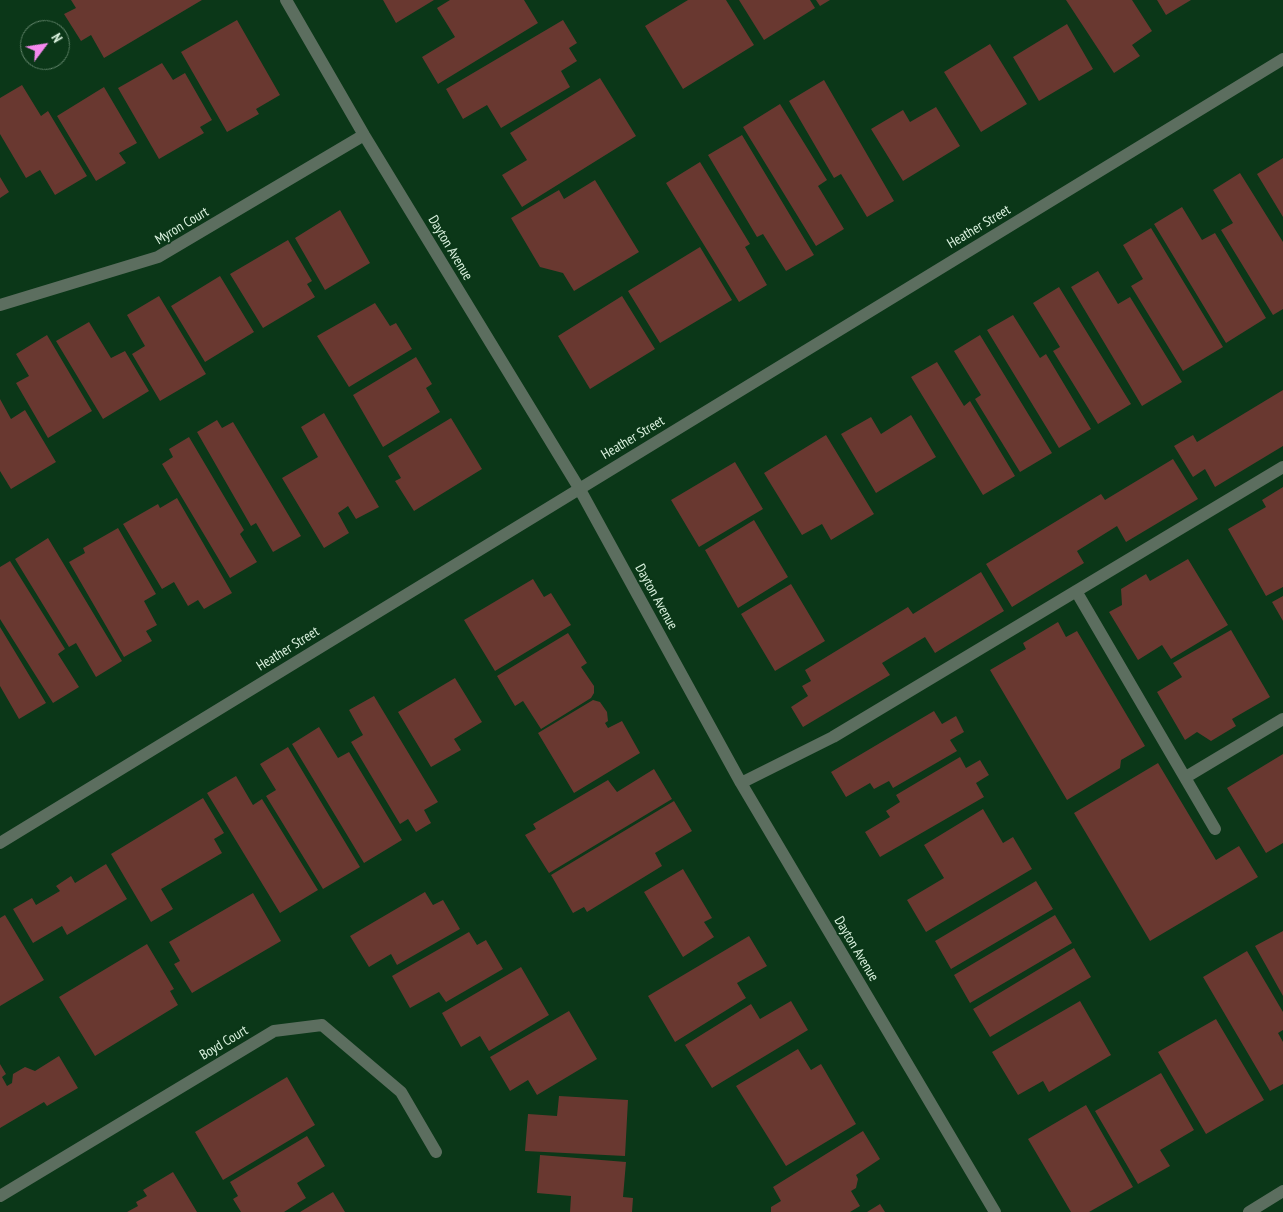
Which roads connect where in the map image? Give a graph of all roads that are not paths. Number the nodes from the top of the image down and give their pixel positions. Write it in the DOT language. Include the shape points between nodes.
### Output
graph roads {
  1 [pos="286,0"];
  2 [pos="1283,59"];
  3 [pos="364,135"];
  4 [pos="0,305"];
  5 [pos="1283,467"];
  6 [pos="578,488"];
  7 [pos="1076,591"];
  8 [pos="1283,719"];
  9 [pos="1186,777"];
  10 [pos="741,783"];
  11 [pos="1215,829"];
  12 [pos="0,843"];
  13 [pos="436,1152"];
  14 [pos="1283,1191"];
  15 [pos="0,1196"];
  16 [pos="995,1212"];
  17 [pos="1249,1212"];
  1 -- 3 [label="street, Dayton Avenue"];
  2 -- 6 [label="street, Heather Street"];
  3 -- 4 [label="street, Myron Court" via="158,257"];
  3 -- 6 [label="street, Dayton Avenue"];
  5 -- 7 [label="street"];
  6 -- 10 [label="street, Dayton Avenue"];
  6 -- 12 [label="street, Heather Street"];
  7 -- 9 [label="street"];
  7 -- 10 [label="street" via="833,737"];
  8 -- 9 [label="street"];
  9 -- 11 [label="street"];
  10 -- 16 [label="street, Dayton Avenue"];
  13 -- 15 [label="street, Boyd Court" via="401,1092 322,1026 274,1031"];
  14 -- 17 [label="street"];
}
